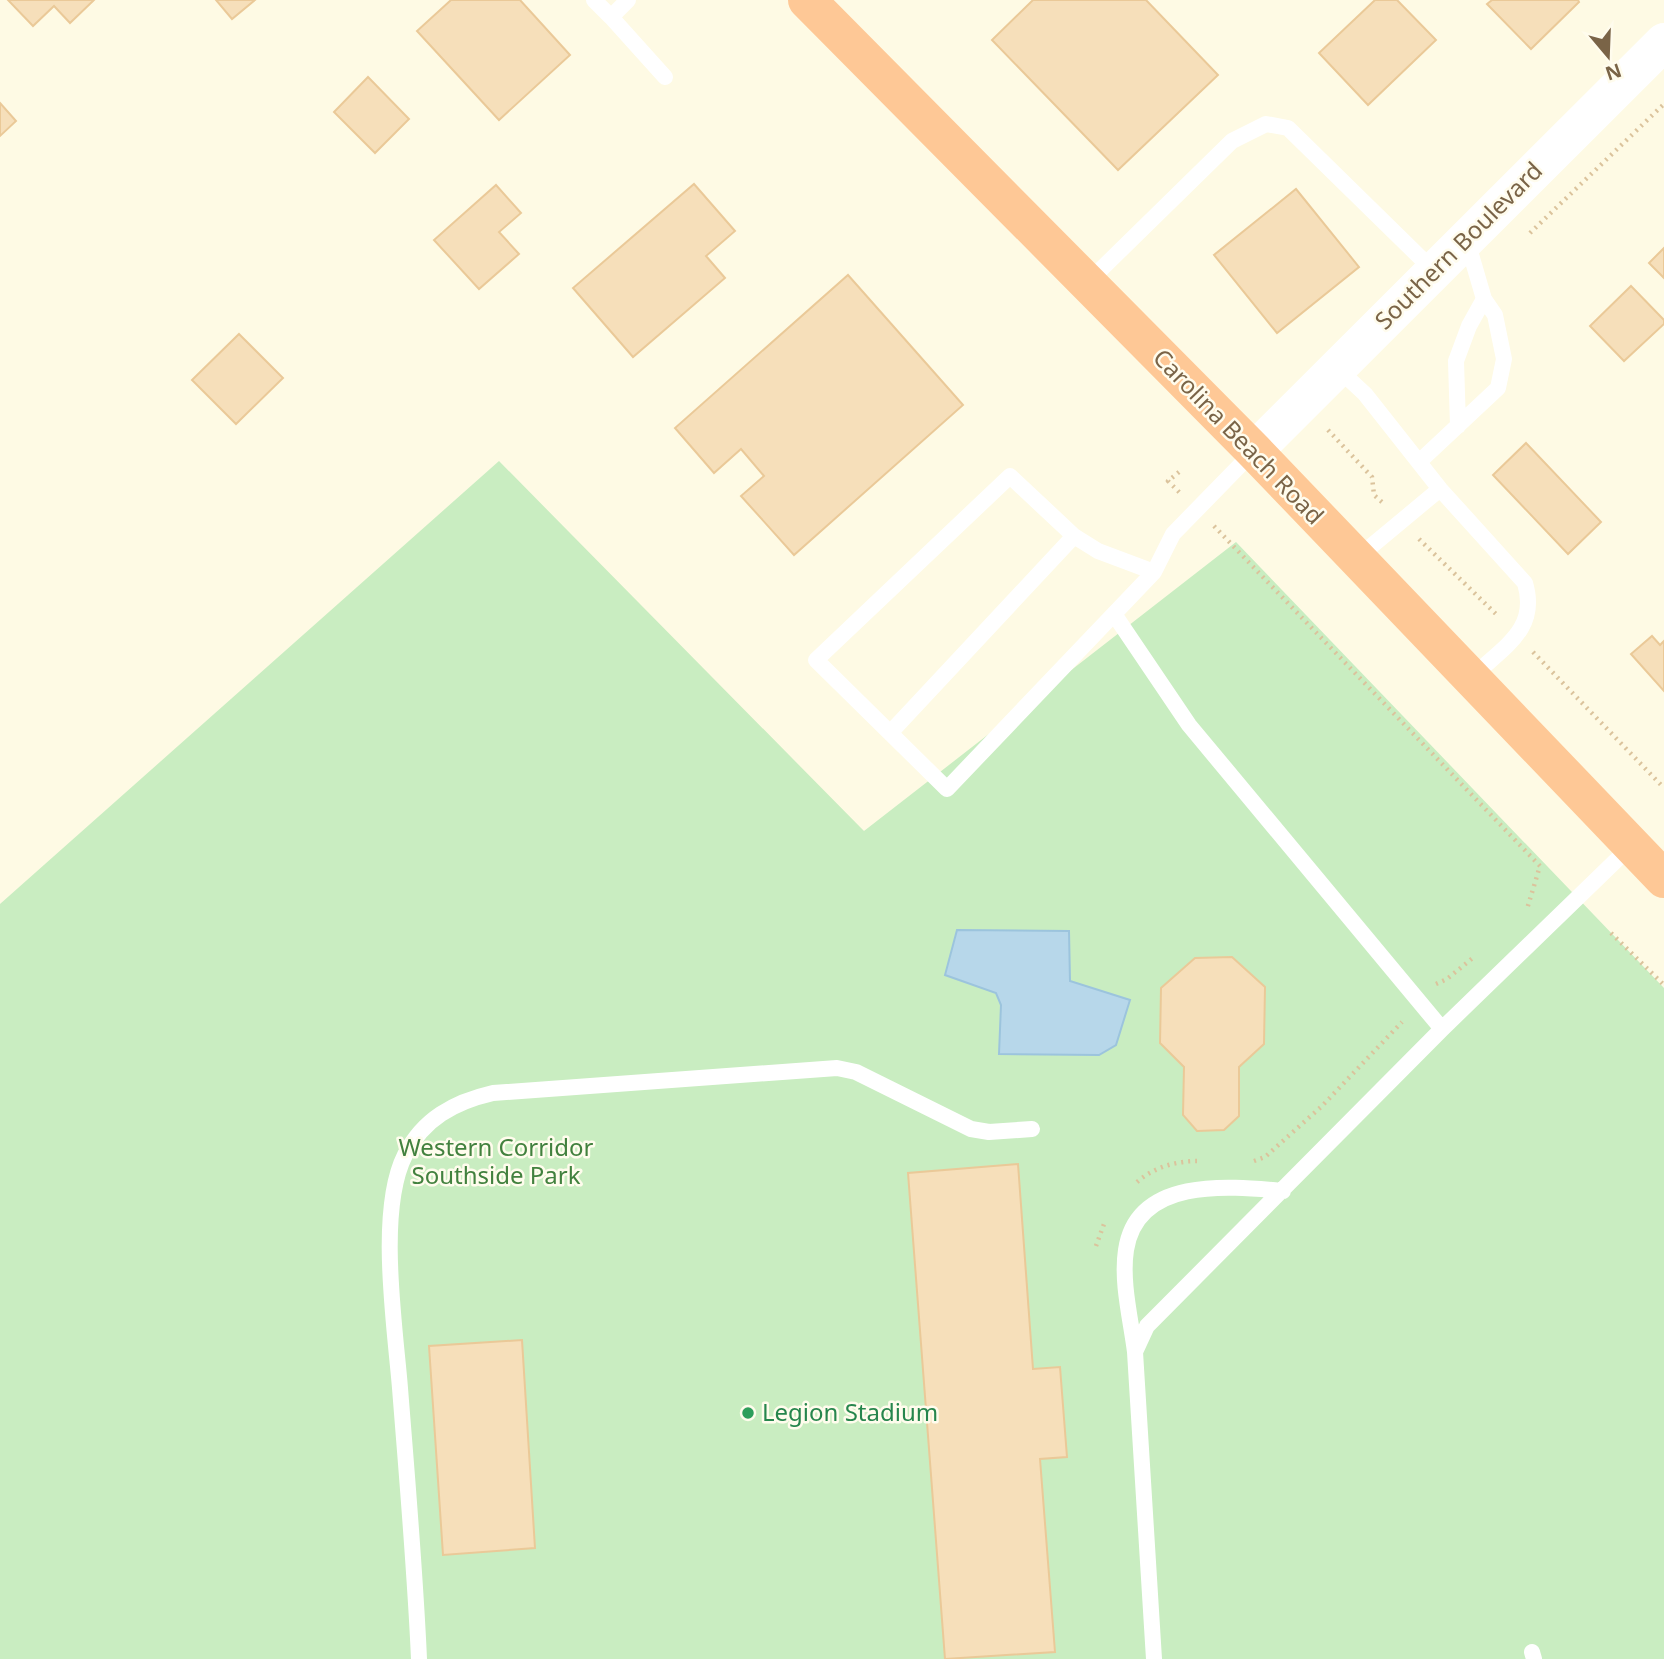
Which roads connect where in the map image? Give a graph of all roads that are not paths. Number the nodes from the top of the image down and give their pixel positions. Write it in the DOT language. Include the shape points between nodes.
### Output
graph roads {
  1 [pos="594,0"];
  2 [pos="628,0"];
  3 [pos="807,0"];
  4 [pos="611,17"];
  5 [pos="1664,42"];
  6 [pos="665,77"];
  7 [pos="1466,239"];
  8 [pos="1434,271"];
  9 [pos="1087,283"];
  10 [pos="1484,299"];
  11 [pos="1337,368"];
  12 [pos="1458,426"];
  13 [pos="1254,451"];
  14 [pos="1419,462"];
  15 [pos="1440,489"];
  16 [pos="1074,536"];
  17 [pos="1357,558"];
  18 [pos="1154,572"];
  19 [pos="1114,614"];
  20 [pos="1471,678"];
  21 [pos="890,733"];
  22 [pos="1632,845"];
  23 [pos="1664,879"];
  24 [pos="1442,1029"];
  25 [pos="1032,1129"];
  26 [pos="1283,1191"];
  27 [pos="1135,1352"];
  28 [pos="419,1659"];
  29 [pos="1154,1659"];
  1 -- 4 [label="lane"];
  2 -- 4 [label="lane"];
  3 -- 9 [label="highway, Carolina Beach Road"];
  4 -- 6 [label="lane"];
  5 -- 7 [label="street, Southern Boulevard"];
  7 -- 8 [label="street, Southern Boulevard"];
  7 -- 10 [label="lane"];
  8 -- 9 [label="lane" via="1288,128 1266,124 1232,141"];
  8 -- 11 [label="street, Southern Boulevard"];
  9 -- 13 [label="highway, Carolina Beach Road"];
  10 -- 12 [label="lane" via="1456,361"];
  10 -- 12 [label="lane" via="1495,315 1504,359 1498,388"];
  11 -- 13 [label="street, Southern Boulevard"];
  11 -- 14 [label="lane"];
  12 -- 14 [label="lane"];
  13 -- 17 [label="highway, Carolina Beach Road"];
  13 -- 18 [label="lane" via="1173,534"];
  14 -- 15 [label="lane"];
  15 -- 17 [label="lane"];
  15 -- 20 [label="lane" via="1525,583 1530,602 1527,621"];
  16 -- 18 [label="lane" via="1098,551"];
  16 -- 21 [label="lane"];
  16 -- 21 [label="lane" via="1010,476 816,660"];
  17 -- 20 [label="highway, Carolina Beach Road"];
  18 -- 19 [label="lane"];
  19 -- 21 [label="lane" via="947,789"];
  19 -- 24 [label="lane" via="1189,725"];
  20 -- 22 [label="highway, Carolina Beach Road"];
  22 -- 23 [label="highway, Carolina Beach Road"];
  22 -- 24 [label="lane"];
  24 -- 26 [label="lane"];
  25 -- 28 [label="lane" via="971,1129 856,1072 837,1068 493,1093 467,1099 438,1114 404,1156 391,1208"];
  26 -- 27 [label="lane" via="1164,1306 1147,1326"];
  26 -- 27 [label="lane" via="1241,1187 1185,1191 1162,1199 1145,1212 1130,1231 1125,1252"];
  27 -- 29 [label="lane"];
}
